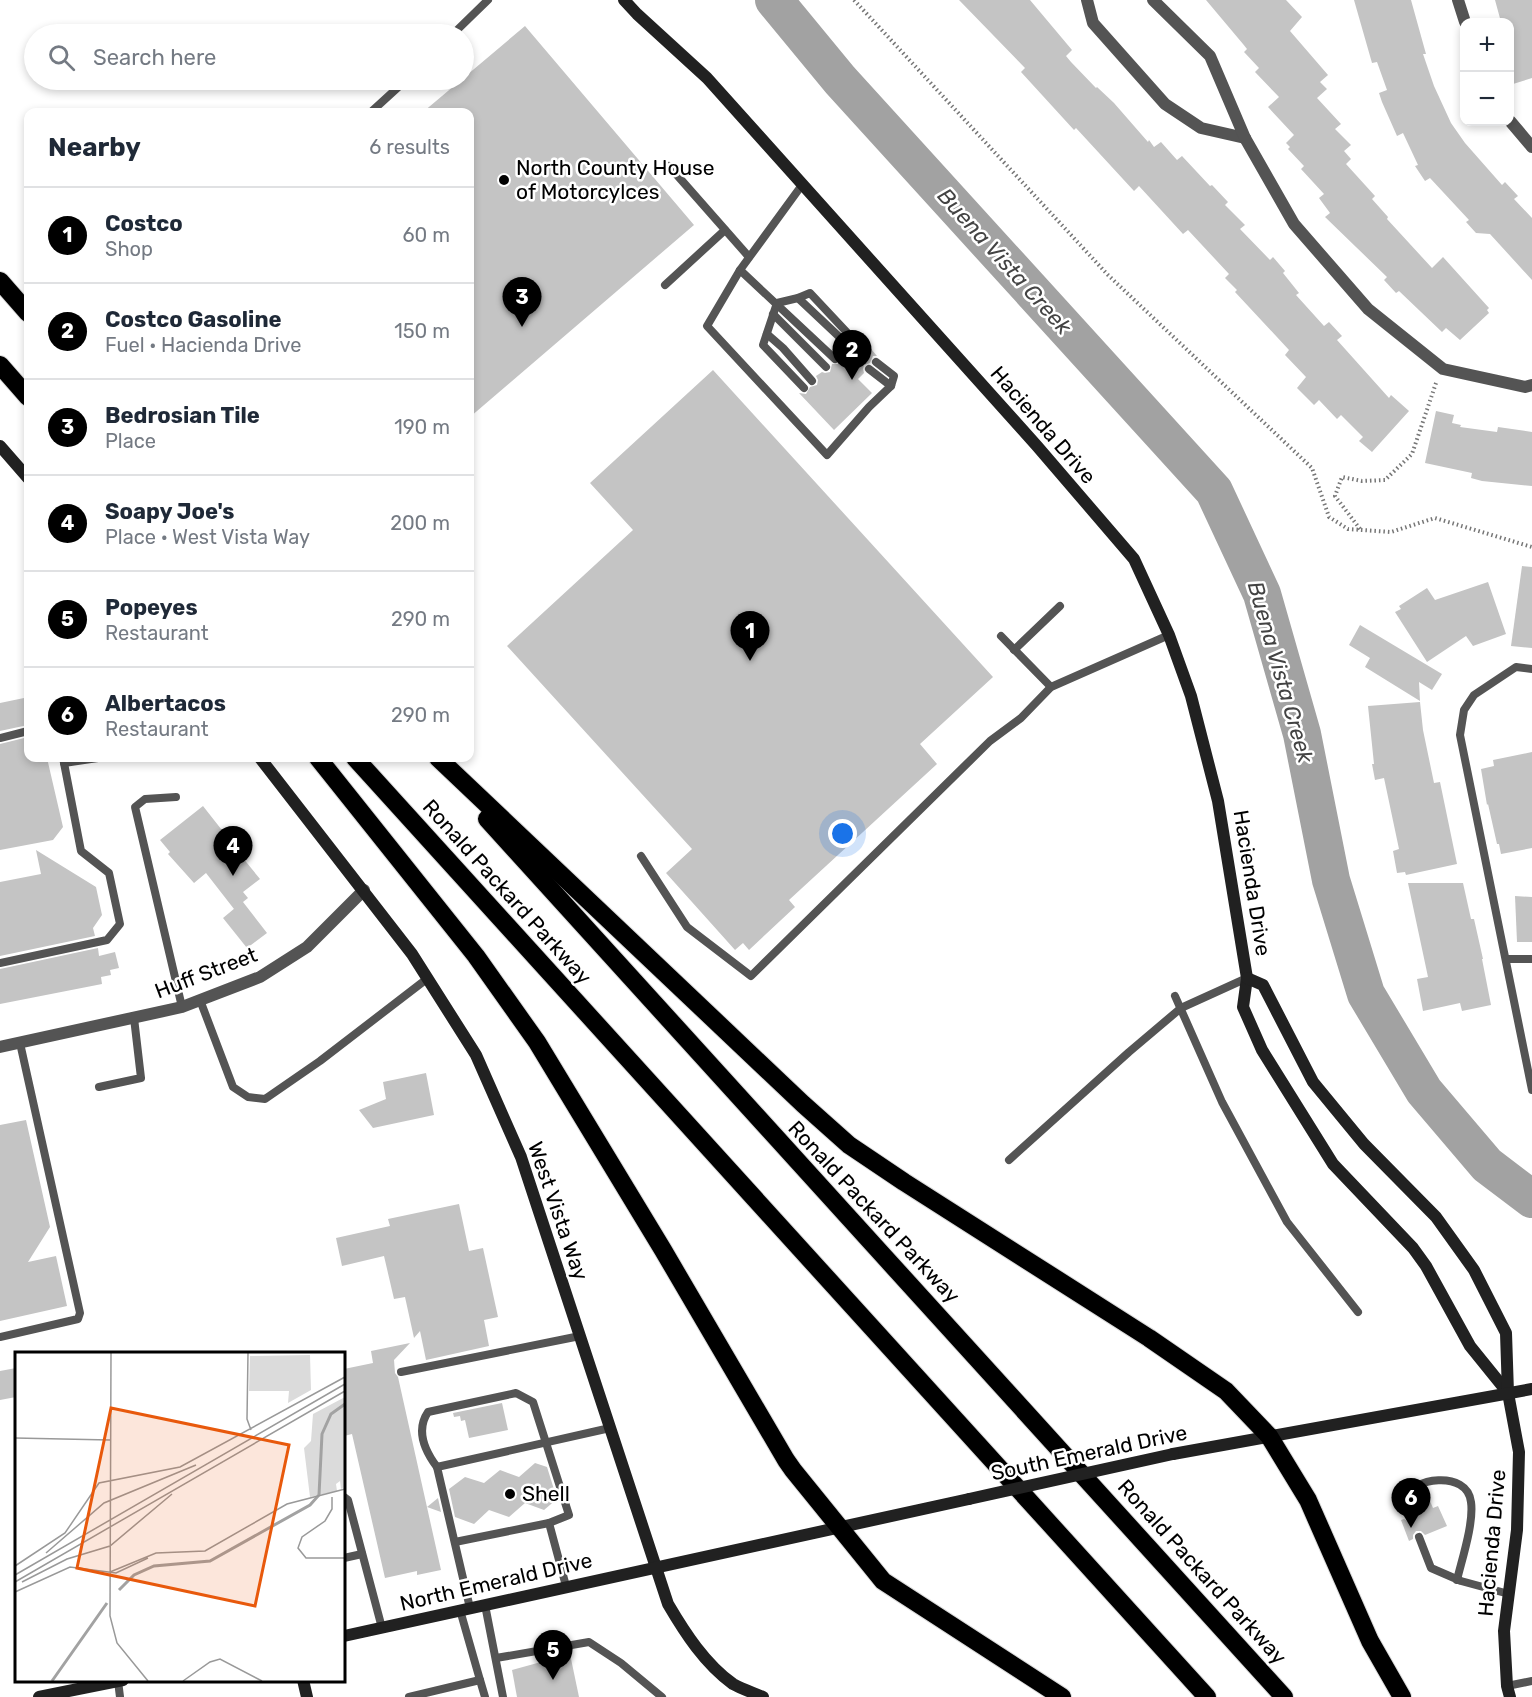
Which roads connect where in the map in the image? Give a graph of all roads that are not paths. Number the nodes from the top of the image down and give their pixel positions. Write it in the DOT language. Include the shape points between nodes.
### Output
graph roads {
  1 [pos="488,0"];
  2 [pos="624,0"];
  3 [pos="1087,0"];
  4 [pos="1153,0"];
  5 [pos="1458,0"];
  6 [pos="1464,18"];
  7 [pos="463,24"];
  8 [pos="395,90"];
  9 [pos="375,108"];
  10 [pos="1513,126"];
  11 [pos="1245,138"];
  12 [pos="1532,147"];
  13 [pos="669,166"];
  14 [pos="802,185"];
  15 [pos="725,230"];
  16 [pos="749,257"];
  17 [pos="740,270"];
  18 [pos="0,281"];
  19 [pos="665,285"];
  20 [pos="777,303"];
  21 [pos="24,308"];
  22 [pos="773,314"];
  23 [pos="767,334"];
  24 [pos="852,344"];
  25 [pos="835,359"];
  26 [pos="0,365"];
  27 [pos="873,365"];
  28 [pos="826,367"];
  29 [pos="812,381"];
  30 [pos="1532,385"];
  31 [pos="804,388"];
  32 [pos="24,392"];
  33 [pos="848,417"];
  34 [pos="840,424"];
  35 [pos="855,424"];
  36 [pos="847,432"];
  37 [pos="0,446"];
  38 [pos="24,473"];
  39 [pos="1060,606"];
  40 [pos="1169,635"];
  41 [pos="1000,636"];
  42 [pos="1014,650"];
  43 [pos="1532,669"];
  44 [pos="1051,687"];
  45 [pos="24,732"];
  46 [pos="0,738"];
  47 [pos="63,762"];
  48 [pos="263,762"];
  49 [pos="321,762"];
  50 [pos="359,762"];
  51 [pos="436,762"];
  52 [pos="442,762"];
  53 [pos="176,796"];
  54 [pos="641,856"];
  55 [pos="364,890"];
  56 [pos="1507,959"];
  57 [pos="1532,959"];
  58 [pos="0,963"];
  59 [pos="428,978"];
  60 [pos="1247,978"];
  61 [pos="1175,996"];
  62 [pos="200,1000"];
  63 [pos="182,1007"];
  64 [pos="1181,1008"];
  65 [pos="134,1018"];
  66 [pos="20,1043"];
  67 [pos="0,1047"];
  68 [pos="99,1087"];
  69 [pos="1532,1090"];
  70 [pos="1009,1160"];
  71 [pos="1358,1312"];
  72 [pos="580,1336"];
  73 [pos="0,1337"];
  74 [pos="401,1372"];
  75 [pos="1532,1389"];
  76 [pos="1508,1393"];
  77 [pos="610,1428"];
  78 [pos="1269,1436"];
  79 [pos="546,1442"];
  80 [pos="437,1467"];
  81 [pos="345,1498"];
  82 [pos="1410,1517"];
  83 [pos="549,1523"];
  84 [pos="840,1527"];
  85 [pos="1419,1537"];
  86 [pos="454,1542"];
  87 [pos="362,1554"];
  88 [pos="345,1558"];
  89 [pos="656,1566"];
  90 [pos="1457,1580"];
  91 [pos="566,1587"];
  92 [pos="1509,1594"];
  93 [pos="485,1605"];
  94 [pos="465,1609"];
  95 [pos="382,1628"];
  96 [pos="345,1636"];
  97 [pos="496,1658"];
  98 [pos="480,1680"];
  99 [pos="1532,1681"];
  100 [pos="116,1682"];
  101 [pos="121,1682"];
  102 [pos="303,1682"];
  103 [pos="1508,1692"];
  104 [pos="39,1697"];
  105 [pos="120,1697"];
  106 [pos="306,1697"];
  107 [pos="409,1697"];
  108 [pos="485,1697"];
  109 [pos="503,1697"];
  110 [pos="662,1697"];
  111 [pos="763,1697"];
  112 [pos="1062,1697"];
  113 [pos="1207,1697"];
  114 [pos="1284,1697"];
  115 [pos="1402,1697"];
  1 -- 7 [label="lane"];
  2 -- 14 [label="main road, Hacienda Drive" via="707,78"];
  3 -- 11 [label="street" via="1093,23 1165,104 1201,128"];
  4 -- 11 [label="street" via="1210,56"];
  5 -- 6 [label="street"];
  8 -- 9 [label="lane"];
  10 -- 12 [label="street"];
  11 -- 30 [label="street" via="1294,224 1368,309 1441,368 1525,387"];
  13 -- 15 [label="lane"];
  14 -- 16 [label="lane"];
  14 -- 40 [label="main road, Hacienda Drive" via="1134,559"];
  15 -- 16 [label="lane"];
  15 -- 19 [label="lane"];
  16 -- 17 [label="lane"];
  17 -- 20 [label="lane"];
  17 -- 36 [label="lane" via="707,326 827,455"];
  18 -- 21 [label="highway"];
  20 -- 22 [label="lane"];
  20 -- 24 [label="lane" via="798,298"];
  20 -- 25 [label="lane"];
  22 -- 23 [label="lane"];
  22 -- 28 [label="lane"];
  23 -- 29 [label="lane"];
  23 -- 31 [label="lane" via="764,345"];
  26 -- 32 [label="highway"];
  27 -- 35 [label="lane" via="891,386 866,405"];
  33 -- 35 [label="lane"];
  34 -- 36 [label="lane"];
  35 -- 36 [label="lane"];
  37 -- 38 [label="main road"];
  39 -- 42 [label="lane"];
  40 -- 44 [label="lane"];
  40 -- 60 [label="main road, Hacienda Drive" via="1191,696 1218,801"];
  41 -- 42 [label="lane"];
  42 -- 44 [label="lane"];
  43 -- 56 [label="lane" via="1516,667 1473,695 1464,710 1460,735"];
  44 -- 54 [label="lane" via="990,741 751,976 687,927"];
  45 -- 46 [label="lane"];
  47 -- 58 [label="lane" via="81,851 109,873 120,924 107,940"];
  48 -- 55 [label="main road, West Vista Way"];
  49 -- 84 [label="highway" via="477,956 537,1042 786,1460"];
  50 -- 113 [label="highway, Ronald Packard Parkway"];
  51 -- 114 [label="highway, Ronald Packard Parkway"];
  52 -- 78 [label="highway" via="849,1144 1216,1384"];
  53 -- 63 [label="lane" via="146,799 135,807"];
  55 -- 59 [label="main road, West Vista Way"];
  55 -- 62 [label="street, Huff Street" via="307,947 260,977"];
  56 -- 57 [label="lane"];
  56 -- 69 [label="lane"];
  59 -- 62 [label="lane" via="265,1099 248,1097 233,1087"];
  59 -- 72 [label="main road, West Vista Way" via="476,1055 521,1157"];
  60 -- 64 [label="lane"];
  60 -- 76 [label="main road, Hacienda Drive" via="1243,1007 1262,1050 1313,1134 1333,1164 1420,1257 1466,1340"];
  60 -- 76 [label="main road, Hacienda Drive" via="1263,986 1312,1082 1364,1144 1436,1217 1474,1270 1506,1333"];
  61 -- 64 [label="lane"];
  62 -- 63 [label="street, Huff Street"];
  63 -- 65 [label="street, Huff Street"];
  64 -- 70 [label="lane"];
  64 -- 71 [label="lane" via="1222,1102 1287,1221"];
  65 -- 66 [label="street, Huff Street"];
  65 -- 68 [label="lane" via="141,1078"];
  66 -- 67 [label="street, Huff Street"];
  66 -- 73 [label="lane" via="80,1313 78,1319"];
  72 -- 74 [label="lane"];
  72 -- 77 [label="main road, West Vista Way"];
  75 -- 76 [label="main road, South Emerald Drive"];
  76 -- 78 [label="main road, South Emerald Drive"];
  76 -- 92 [label="main road, Hacienda Drive" via="1519,1452 1517,1530"];
  77 -- 79 [label="lane"];
  77 -- 89 [label="main road, West Vista Way"];
  78 -- 84 [label="main road, South Emerald Drive, bridge"];
  78 -- 115 [label="highway" via="1308,1500 1370,1641"];
  79 -- 80 [label="lane"];
  79 -- 80 [label="lane" via="532,1402 516,1393 439,1410 428,1413 422,1421 424,1449"];
  79 -- 83 [label="lane" via="569,1515"];
  80 -- 86 [label="lane"];
  81 -- 87 [label="lane"];
  82 -- 90 [label="lane" via="1405,1498 1416,1486 1449,1479 1467,1491 1471,1501 1467,1542"];
  83 -- 86 [label="lane"];
  83 -- 91 [label="lane"];
  84 -- 89 [label="main road, South Emerald Drive"];
  84 -- 112 [label="highway" via="883,1581"];
  85 -- 90 [label="lane" via="1431,1568"];
  86 -- 94 [label="lane"];
  87 -- 88 [label="lane"];
  87 -- 95 [label="lane"];
  89 -- 91 [label="main road, North Emerald Drive"];
  89 -- 111 [label="main road, West Vista Way" via="668,1604 686,1634 734,1684"];
  90 -- 92 [label="lane"];
  91 -- 93 [label="main road, North Emerald Drive"];
  92 -- 103 [label="main road, Hacienda Drive" via="1504,1631"];
  93 -- 94 [label="main road, North Emerald Drive"];
  93 -- 97 [label="lane"];
  94 -- 95 [label="main road, North Emerald Drive"];
  94 -- 98 [label="lane"];
  95 -- 96 [label="main road, North Emerald Drive"];
  97 -- 109 [label="lane"];
  97 -- 110 [label="lane" via="589,1642"];
  98 -- 107 [label="lane"];
  98 -- 108 [label="lane"];
  99 -- 103 [label="lane"];
  100 -- 104 [label="main road"];
  101 -- 105 [label="lane"];
  102 -- 106 [label="main road"];
}
